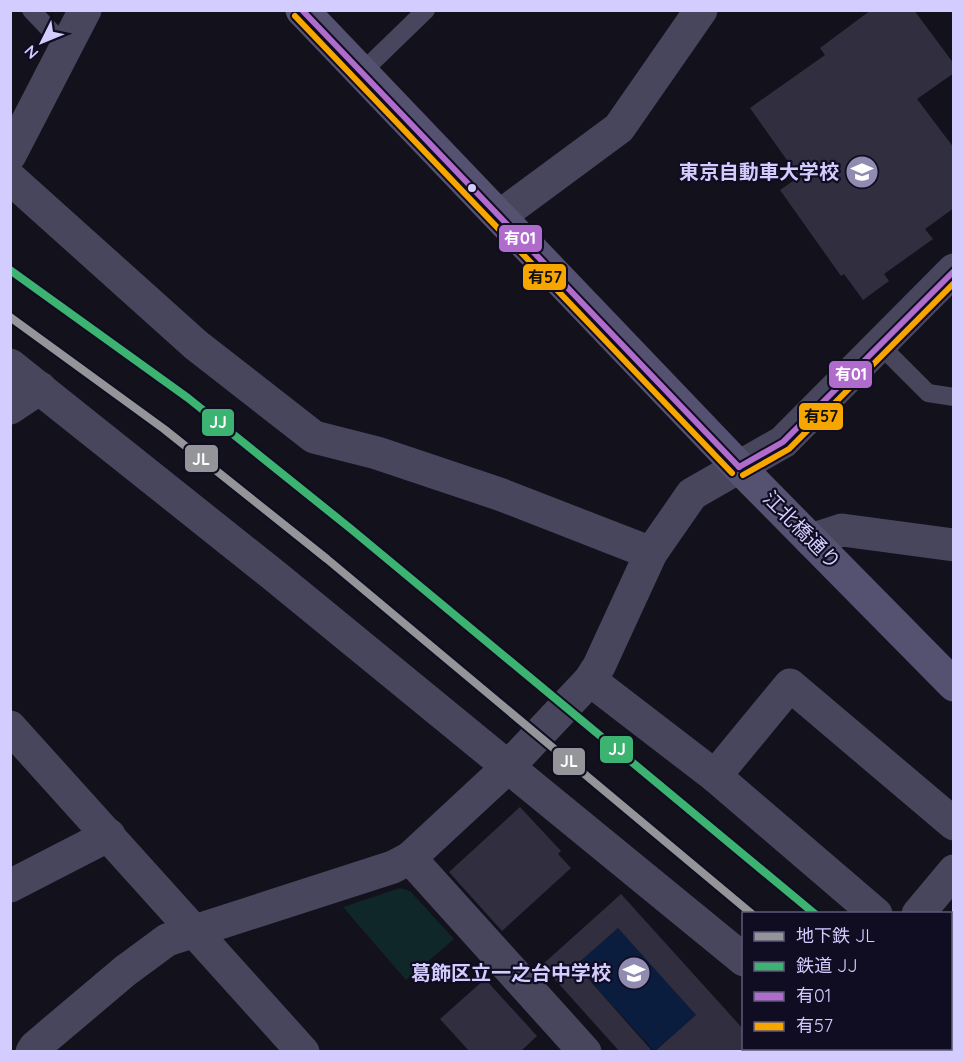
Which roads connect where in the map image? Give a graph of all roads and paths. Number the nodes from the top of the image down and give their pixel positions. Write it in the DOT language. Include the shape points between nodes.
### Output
graph roads {
  1 [pos="32,10"];
  2 [pos="85,10"];
  3 [pos="302,10"];
  4 [pos="426,10"];
  5 [pos="701,10"];
  6 [pos="70,40"];
  7 [pos="362,72"];
  8 [pos="10,155"];
  9 [pos="10,178"];
  10 [pos="500,216"];
  11 [pos="954,270"];
  12 [pos="879,344"];
  13 [pos="10,366"];
  14 [pos="40,388"];
  15 [pos="954,397"];
  16 [pos="10,408"];
  17 [pos="739,467"];
  18 [pos="811,540"];
  19 [pos="954,546"];
  20 [pos="651,553"];
  21 [pos="590,680"];
  22 [pos="954,685"];
  23 [pos="10,727"];
  24 [pos="508,767"];
  25 [pos="716,776"];
  26 [pos="954,824"];
  27 [pos="109,835"];
  28 [pos="410,858"];
  29 [pos="954,871"];
  30 [pos="10,886"];
  31 [pos="874,912"];
  32 [pos="920,912"];
  33 [pos="193,930"];
  34 [pos="742,958"];
  35 [pos="28,1050"];
  36 [pos="303,1052"];
  37 [pos="585,1052"];
  1 -- 6 [label="lane" via="53,33"];
  2 -- 6 [label="street"];
  3 -- 7 [label="main road, 江北橋通り"];
  4 -- 7 [label="lane"];
  5 -- 10 [label="street" via="620,128"];
  6 -- 8 [label="street"];
  7 -- 10 [label="main road, 江北橋通り"];
  9 -- 20 [label="street" via="196,345 314,437 377,453 502,495"];
  10 -- 17 [label="main road, 江北橋通り"];
  11 -- 12 [label="street"];
  12 -- 15 [label="lane" via="928,393"];
  12 -- 17 [label="street" via="783,442"];
  13 -- 14 [label="street"];
  14 -- 16 [label="street"];
  14 -- 24 [label="street"];
  17 -- 18 [label="main road, 江北橋通り"];
  17 -- 20 [label="street" via="692,494"];
  18 -- 19 [label="street" via="842,530"];
  18 -- 22 [label="main road, 江北橋通り"];
  20 -- 21 [label="street"];
  21 -- 24 [label="street"];
  21 -- 25 [label="street"];
  23 -- 27 [label="street"];
  24 -- 28 [label="street"];
  24 -- 34 [label="street"];
  25 -- 26 [label="street" via="790,685"];
  25 -- 31 [label="street"];
  27 -- 30 [label="street"];
  27 -- 33 [label="street"];
  28 -- 33 [label="street" via="393,867"];
  28 -- 37 [label="street"];
  29 -- 32 [label="street"];
  33 -- 35 [label="street" via="167,939"];
  33 -- 36 [label="street"];
}
